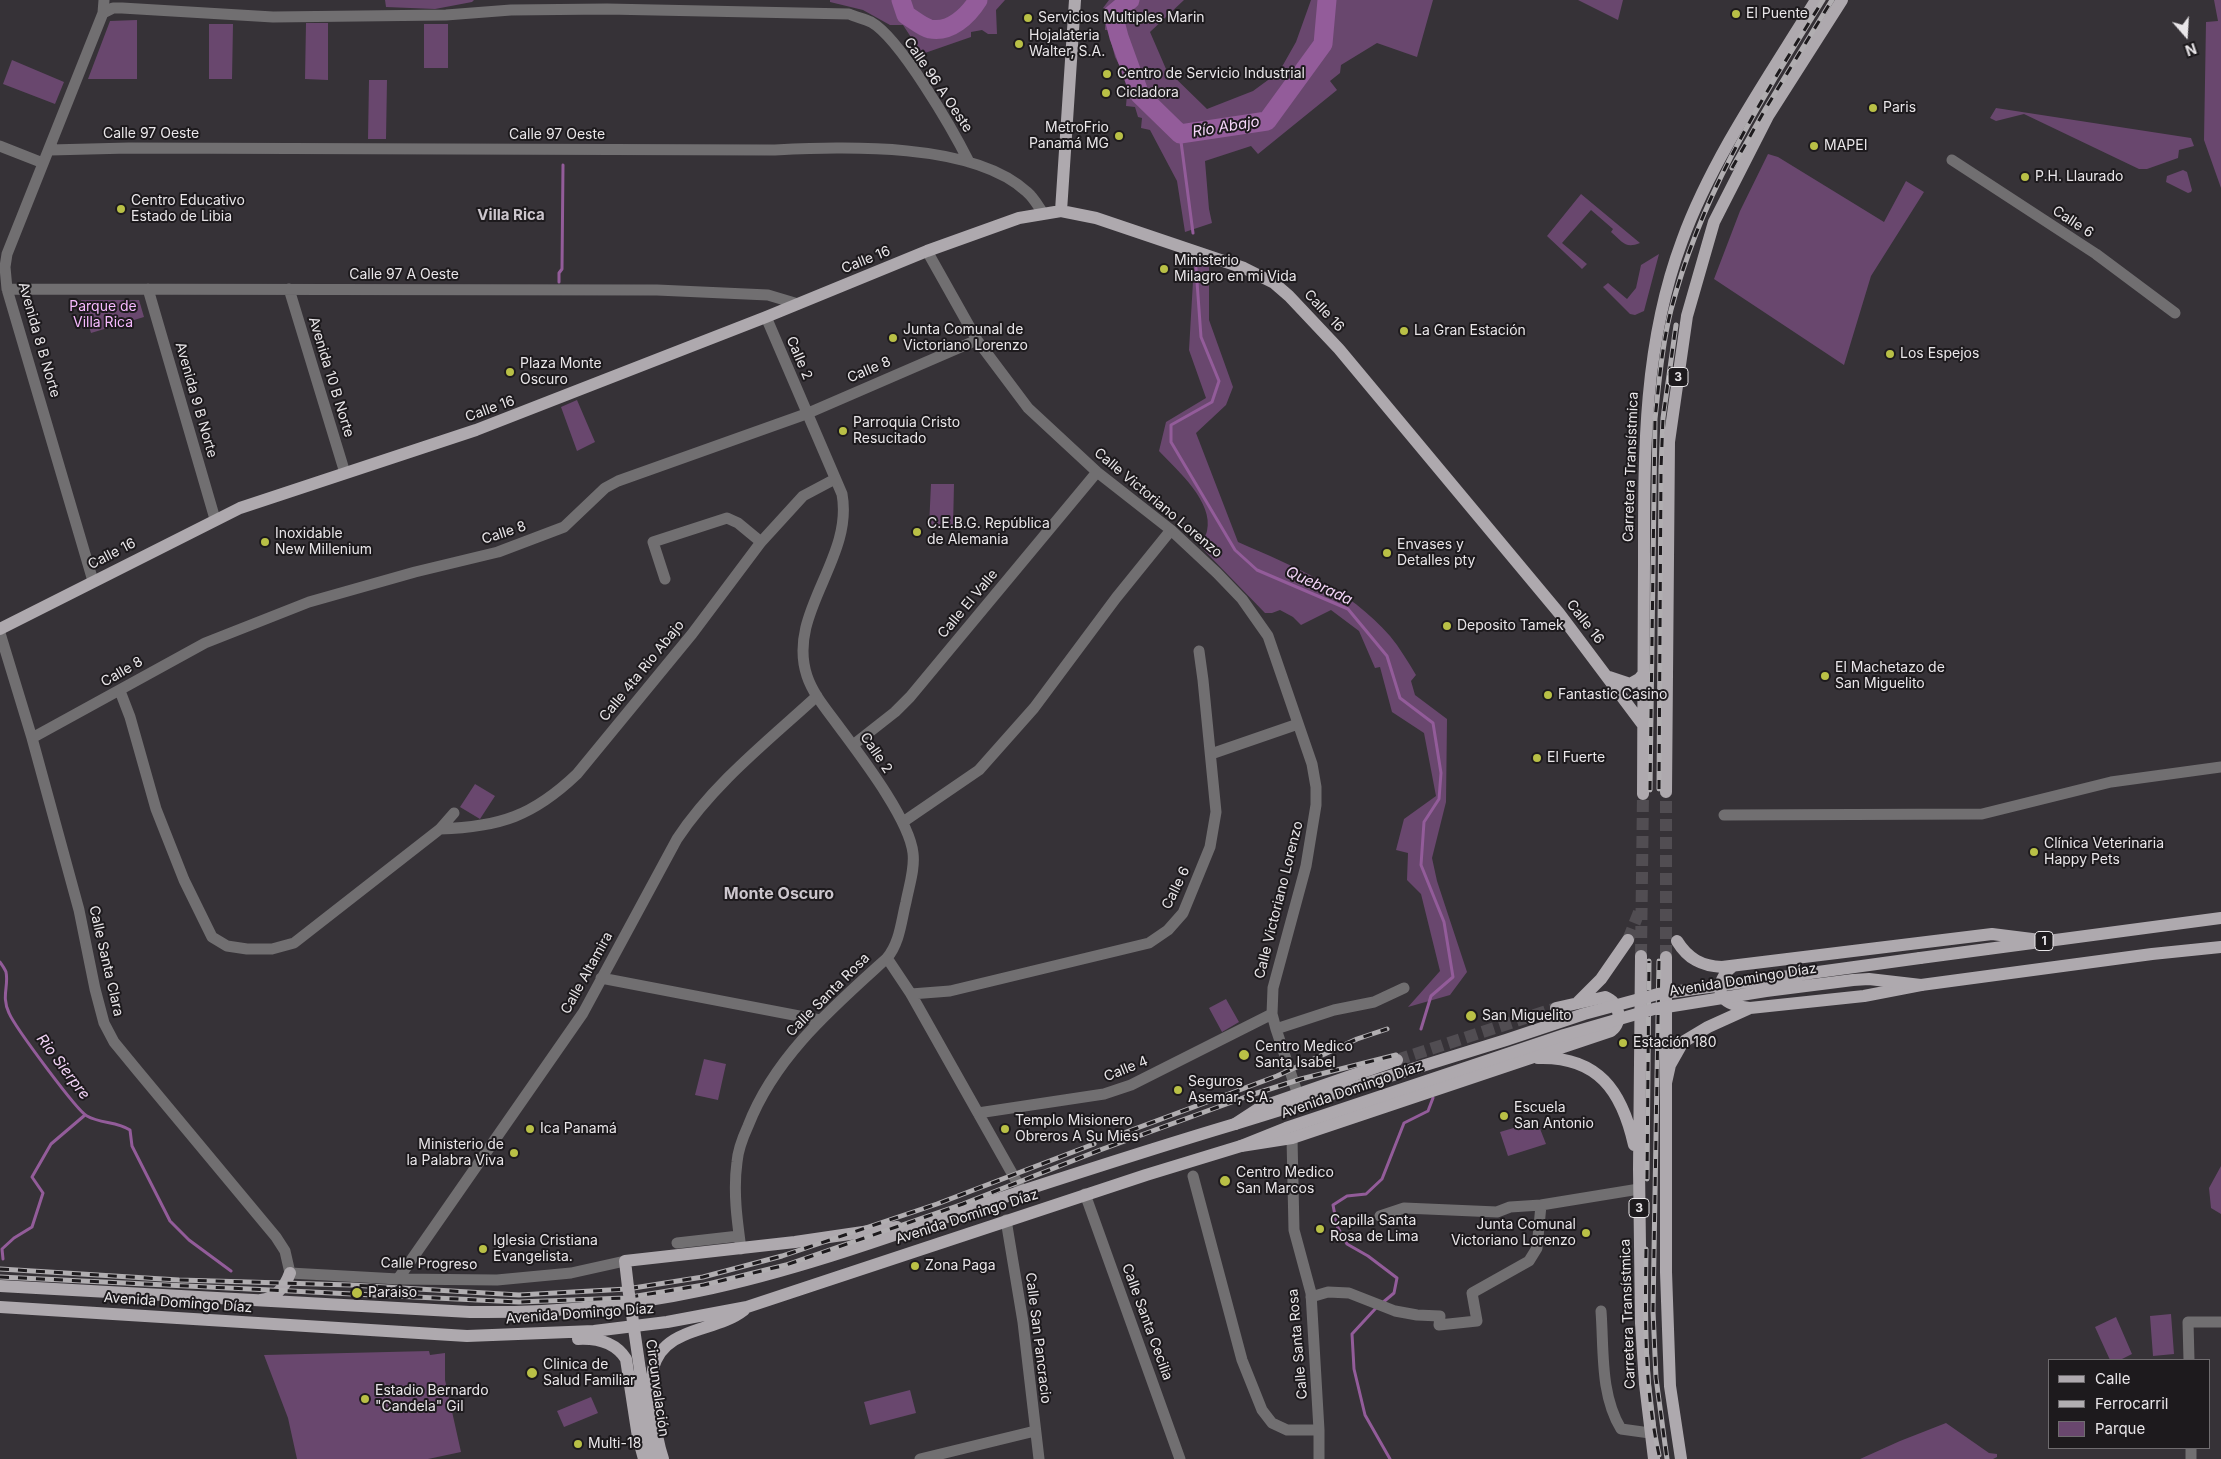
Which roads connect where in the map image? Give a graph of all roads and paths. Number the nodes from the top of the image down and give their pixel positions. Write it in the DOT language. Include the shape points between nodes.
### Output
graph roads {
  1 [pos="104,0"];
  2 [pos="1075,0"];
  3 [pos="1816,0"];
  4 [pos="1842,0"];
  5 [pos="103,13"];
  6 [pos="0,146"];
  7 [pos="50,150"];
  8 [pos="1952,160"];
  9 [pos="969,162"];
  10 [pos="43,163"];
  11 [pos="1061,211"];
  12 [pos="1043,213"];
  13 [pos="928,251"];
  14 [pos="7,288"];
  15 [pos="148,289"];
  16 [pos="289,289"];
  17 [pos="798,304"];
  18 [pos="2175,313"];
  19 [pos="766,317"];
  20 [pos="977,340"];
  21 [pos="806,414"];
  22 [pos="1098,472"];
  23 [pos="345,473"];
  24 [pos="835,479"];
  25 [pos="215,519"];
  26 [pos="1170,530"];
  27 [pos="761,542"];
  28 [pos="665,579"];
  29 [pos="93,581"];
  30 [pos="0,629"];
  31 [pos="0,633"];
  32 [pos="1198,651"];
  33 [pos="1644,673"];
  34 [pos="1609,677"];
  35 [pos="120,691"];
  36 [pos="817,696"];
  37 [pos="1298,724"];
  38 [pos="1643,725"];
  39 [pos="32,738"];
  40 [pos="853,745"];
  41 [pos="1211,754"];
  42 [pos="2221,767"];
  43 [pos="1666,792"];
  44 [pos="1643,794"];
  45 [pos="454,813"];
  46 [pos="1724,815"];
  47 [pos="903,822"];
  48 [pos="440,829"];
  49 [pos="2221,918"];
  50 [pos="1628,940"];
  51 [pos="2048,940"];
  52 [pos="1677,941"];
  53 [pos="2221,947"];
  54 [pos="1641,956"];
  55 [pos="1666,957"];
  56 [pos="887,958"];
  57 [pos="1733,966"];
  58 [pos="601,978"];
  59 [pos="1921,985"];
  60 [pos="1404,988"];
  61 [pos="911,994"];
  62 [pos="1576,1002"];
  63 [pos="1556,1008"];
  64 [pos="1750,1008"];
  65 [pos="1272,1014"];
  66 [pos="820,1020"];
  67 [pos="1276,1029"];
  68 [pos="1397,1060"];
  69 [pos="1513,1062"];
  70 [pos="1666,1083"];
  71 [pos="1298,1094"];
  72 [pos="978,1113"];
  73 [pos="1235,1124"];
  74 [pos="1292,1138"];
  75 [pos="1241,1146"];
  76 [pos="1639,1169"];
  77 [pos="1193,1176"];
  78 [pos="1639,1189"];
  79 [pos="1022,1191"];
  80 [pos="1085,1194"];
  81 [pos="1541,1205"];
  82 [pos="1380,1216"];
  83 [pos="1006,1220"];
  84 [pos="932,1222"];
  85 [pos="740,1242"];
  86 [pos="677,1243"];
  87 [pos="625,1261"];
  88 [pos="290,1273"];
  89 [pos="398,1279"];
  90 [pos="0,1286"];
  91 [pos="1311,1296"];
  92 [pos="251,1301"];
  93 [pos="0,1307"];
  94 [pos="747,1307"];
  95 [pos="1601,1311"];
  96 [pos="2221,1322"];
  97 [pos="528,1334"];
  98 [pos="2189,1359"];
  99 [pos="1319,1430"];
  100 [pos="1034,1431"];
  101 [pos="1650,1433"];
  102 [pos="644,1459"];
  103 [pos="654,1459"];
  104 [pos="663,1459"];
  105 [pos="920,1459"];
  106 [pos="1039,1459"];
  107 [pos="1180,1459"];
  108 [pos="1319,1459"];
  109 [pos="1654,1459"];
  110 [pos="1681,1459"];
  1 -- 5 [label="street, Avenida 8 B Norte"];
  2 -- 11 [label="main road"];
  3 -- 33 [label="main road, Carretera Transístmica / 3" via="1732,137 1690,219 1667,287 1652,360 1644,451"];
  4 -- 43 [label="main road, 3" via="1768,116 1714,222 1687,316 1669,442"];
  5 -- 7 [label="street, Avenida 8 B Norte"];
  5 -- 9 [label="street, Calle 96 A Oeste" via="122,8 273,17 607,9 849,14 872,22 888,38 917,75"];
  6 -- 10 [label="street"];
  7 -- 9 [label="street, Calle 97 Oeste" via="823,148 900,150"];
  7 -- 10 [label="street, Avenida 8 B Norte"];
  8 -- 18 [label="street, Calle 6" via="2096,254"];
  9 -- 12 [label="street, Calle 97 Oeste" via="1020,186"];
  10 -- 14 [label="street, Avenida 8 B Norte" via="7,254"];
  11 -- 12 [label="main road, Calle 16"];
  11 -- 34 [label="main road, Calle 16" via="1096,218 1208,255 1244,268 1284,291 1347,359"];
  12 -- 13 [label="main road, Calle 16" via="1019,218"];
  13 -- 17 [label="main road, Calle 16"];
  13 -- 20 [label="street, Calle Victoriano Lorenzo"];
  14 -- 15 [label="street, Calle 97 A Oeste"];
  14 -- 29 [label="street, Avenida 8 B Norte"];
  15 -- 16 [label="street, Calle 97 A Oeste"];
  15 -- 25 [label="street, Avenida 9 B Norte"];
  16 -- 17 [label="street, Calle 97 A Oeste" via="657,290 768,295"];
  16 -- 23 [label="street, Avenida 10 B Norte"];
  17 -- 19 [label="main road, Calle 16"];
  19 -- 21 [label="street, Calle 2"];
  19 -- 23 [label="main road, Calle 16" via="476,430"];
  20 -- 21 [label="street, Calle 8"];
  20 -- 22 [label="street, Calle Victoriano Lorenzo" via="1028,408"];
  21 -- 24 [label="street, Calle 2"];
  21 -- 35 [label="street, Calle 8" via="618,481 605,488 564,527 534,540 309,602 205,643"];
  22 -- 26 [label="street, Calle Victoriano Lorenzo"];
  22 -- 40 [label="street, Calle El Valle" via="910,697"];
  23 -- 25 [label="main road, Calle 16" via="261,500"];
  24 -- 27 [label="street, Calle 4ta Rio Abajo" via="804,496"];
  24 -- 36 [label="street, Calle 2" via="844,507 842,535 811,609 803,648 803,664"];
  25 -- 29 [label="main road, Calle 16"];
  26 -- 37 [label="street, Calle Victoriano Lorenzo" via="1217,573 1256,616 1268,636"];
  26 -- 47 [label="street" via="1034,708 979,770"];
  27 -- 28 [label="street" via="728,518 653,542"];
  27 -- 48 [label="street, Calle 4ta Rio Abajo" via="692,634 577,774 561,789 536,807 508,820 485,826"];
  29 -- 30 [label="main road, Calle 16"];
  31 -- 39 [label="street, Calle Santa Clara"];
  32 -- 41 [label="street, Calle 6"];
  33 -- 34 [label="main road" via="1630,684"];
  33 -- 38 [label="main road, Carretera Transístmica / 3"];
  34 -- 38 [label="main road, Calle 16"];
  35 -- 39 [label="street, Calle 8"];
  35 -- 48 [label="street" via="156,810 184,880 212,937 227,946 272,949 294,942"];
  36 -- 40 [label="street, Calle 2"];
  36 -- 58 [label="street, Calle Altamira" via="695,812"];
  37 -- 41 [label="street"];
  37 -- 65 [label="street, Calle Victoriano Lorenzo" via="1312,764 1316,805 1306,866 1276,971"];
  38 -- 44 [label="main road, Carretera Transístmica / 3"];
  39 -- 88 [label="street, Calle Santa Clara" via="79,910 104,1024 114,1042 276,1237 285,1251"];
  40 -- 47 [label="street, Calle 2"];
  41 -- 61 [label="street, Calle 6" via="1216,812 1210,847 1183,913 1168,930 1149,943 950,991"];
  42 -- 46 [label="street" via="2111,782 1982,814"];
  45 -- 48 [label="street"];
  47 -- 56 [label="street, Calle 2" via="914,856 897,941"];
  49 -- 51 [label="main road, 1"];
  50 -- 62 [label="main road" via="1606,973"];
  51 -- 57 [label="main road" via="1992,934"];
  51 -- 73 [label="main road, Avenida Domingo Díaz / 1, bridge" via="1658,994 1584,1014"];
  52 -- 57 [label="main road" via="1699,962"];
  53 -- 59 [label="main road, 1"];
  54 -- 76 [label="main road, Carretera Transístmica / 3"];
  55 -- 70 [label="main road, 3"];
  56 -- 61 [label="street"];
  56 -- 66 [label="street, Calle Santa Rosa"];
  57 -- 64 [label="main road" via="1721,979 1723,997 1730,1003"];
  58 -- 66 [label="street"];
  58 -- 89 [label="street, Calle Altamira" via="560,1050"];
  59 -- 64 [label="main road" via="1864,996"];
  59 -- 75 [label="main road, Avenida Domingo Díaz, bridge" via="1853,980 1654,1009 1564,1035"];
  60 -- 67 [label="street" via="1374,1002 1334,1010"];
  61 -- 72 [label="street"];
  62 -- 63 [label="main road"];
  62 -- 69 [label="main road" via="1600,997 1609,999 1618,1013 1617,1026"];
  64 -- 70 [label="main road" via="1683,1042 1670,1065"];
  65 -- 67 [label="street, Calle Victoriano Lorenzo"];
  65 -- 72 [label="street, Calle 4" via="1146,1078 1104,1094"];
  66 -- 85 [label="street, Calle Santa Rosa" via="774,1076 754,1111 741,1145 736,1177"];
  67 -- 71 [label="street, Calle Victoriano Lorenzo"];
  68 -- 71 [label="main road"];
  69 -- 74 [label="main road"];
  69 -- 76 [label="main road" via="1562,1059 1582,1065 1603,1079 1623,1106"];
  70 -- 110 [label="main road, 3" via="1670,1386"];
  71 -- 73 [label="main road" via="1261,1107"];
  72 -- 79 [label="street"];
  73 -- 79 [label="main road, Avenida Domingo Díaz"];
  74 -- 75 [label="main road"];
  74 -- 91 [label="street, Calle Santa Rosa" via="1294,1230"];
  75 -- 80 [label="main road, Avenida Domingo Díaz"];
  76 -- 78 [label="main road, Carretera Transístmica / 3"];
  77 -- 99 [label="street" via="1242,1360 1262,1410 1272,1423 1287,1430"];
  78 -- 81 [label="street"];
  78 -- 101 [label="main road, Carretera Transístmica / 3" via="1641,1323"];
  79 -- 84 [label="main road, Avenida Domingo Díaz"];
  80 -- 83 [label="main road, Avenida Domingo Díaz"];
  80 -- 107 [label="street, Calle Santa Cecilia"];
  81 -- 82 [label="street" via="1510,1207 1498,1212 1404,1208"];
  81 -- 91 [label="street" via="1537,1248 1529,1261 1472,1293 1477,1321 1439,1325 1440,1316 1417,1316 1349,1293 1328,1292"];
  83 -- 94 [label="main road, Avenida Domingo Díaz"];
  83 -- 100 [label="street, Calle San Pancracio" via="1023,1322"];
  84 -- 85 [label="main road"];
  84 -- 92 [label="main road, Avenida Domingo Díaz" via="811,1262 728,1284 591,1309 470,1312"];
  85 -- 86 [label="street"];
  85 -- 87 [label="main road"];
  87 -- 89 [label="street, Calle Progreso" via="534,1278"];
  87 -- 103 [label="main road, Circunvalación, bridge" via="647,1435"];
  88 -- 89 [label="street, Calle Progreso"];
  88 -- 92 [label="main road" via="281,1290 267,1299"];
  90 -- 92 [label="main road, Avenida Domingo Díaz"];
  91 -- 99 [label="street, Calle Santa Rosa"];
  93 -- 97 [label="main road, Avenida Domingo Díaz" via="467,1336"];
  94 -- 97 [label="main road, Avenida Domingo Díaz" via="594,1331"];
  94 -- 104 [label="main road" via="735,1317 683,1335 666,1346 655,1362 651,1379 653,1411"];
  95 -- 101 [label="street" via="1606,1389 1616,1420 1621,1429"];
  96 -- 98 [label="street" via="2188,1322"];
  97 -- 102 [label="main road" via="556,1341 598,1340 621,1351 630,1373"];
  99 -- 108 [label="street, Calle Santa Rosa"];
  100 -- 105 [label="street"];
  100 -- 106 [label="street, Calle San Pancracio"];
  101 -- 109 [label="main road, Carretera Transístmica / 3"];
}
